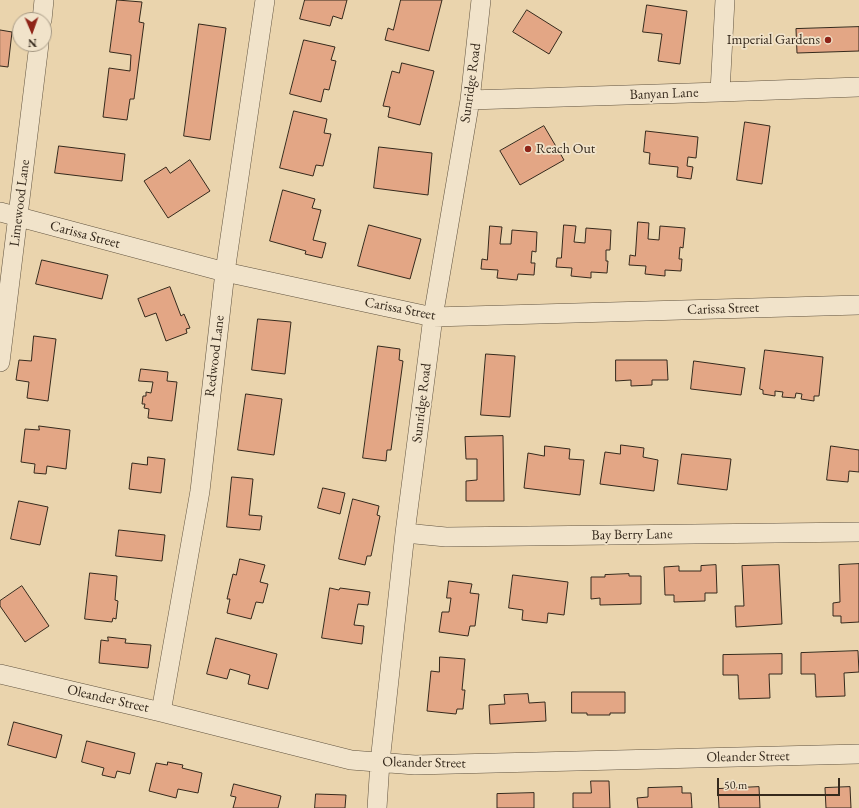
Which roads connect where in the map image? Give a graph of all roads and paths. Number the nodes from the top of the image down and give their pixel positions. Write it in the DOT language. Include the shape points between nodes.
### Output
graph roads {
  1 [pos="44,0"];
  2 [pos="265,0"];
  3 [pos="481,0"];
  4 [pos="725,0"];
  5 [pos="43,12"];
  6 [pos="38,52"];
  7 [pos="859,87"];
  8 [pos="720,92"];
  9 [pos="470,100"];
  10 [pos="0,212"];
  11 [pos="19,217"];
  12 [pos="225,272"];
  13 [pos="859,305"];
  14 [pos="433,318"];
  15 [pos="0,362"];
  16 [pos="859,532"];
  17 [pos="405,533"];
  18 [pos="0,674"];
  19 [pos="161,712"];
  20 [pos="859,754"];
  21 [pos="380,762"];
  22 [pos="377,808"];
  1 -- 5 [label="street"];
  2 -- 12 [label="street, Redwood Lane"];
  3 -- 9 [label="street, Sunridge Road"];
  4 -- 8 [label="street"];
  6 -- 11 [label="street, Limewood Lane"];
  7 -- 8 [label="street, Banyan Lane"];
  8 -- 9 [label="street, Banyan Lane"];
  9 -- 14 [label="street, Sunridge Road"];
  10 -- 11 [label="street, Carissa Street"];
  11 -- 12 [label="street, Carissa Street"];
  11 -- 15 [label="street, Limewood Lane"];
  12 -- 14 [label="street, Carissa Street"];
  12 -- 19 [label="street, Redwood Lane" via="200,491"];
  13 -- 14 [label="street, Carissa Street"];
  14 -- 17 [label="street, Sunridge Road"];
  16 -- 17 [label="street, Bay Berry Lane" via="446,537"];
  17 -- 21 [label="street, Sunridge Road"];
  18 -- 19 [label="street, Oleander Street"];
  19 -- 21 [label="street, Oleander Street" via="351,760"];
  20 -- 21 [label="street, Oleander Street" via="415,765"];
  21 -- 22 [label="street, Sunridge Road"];
}
